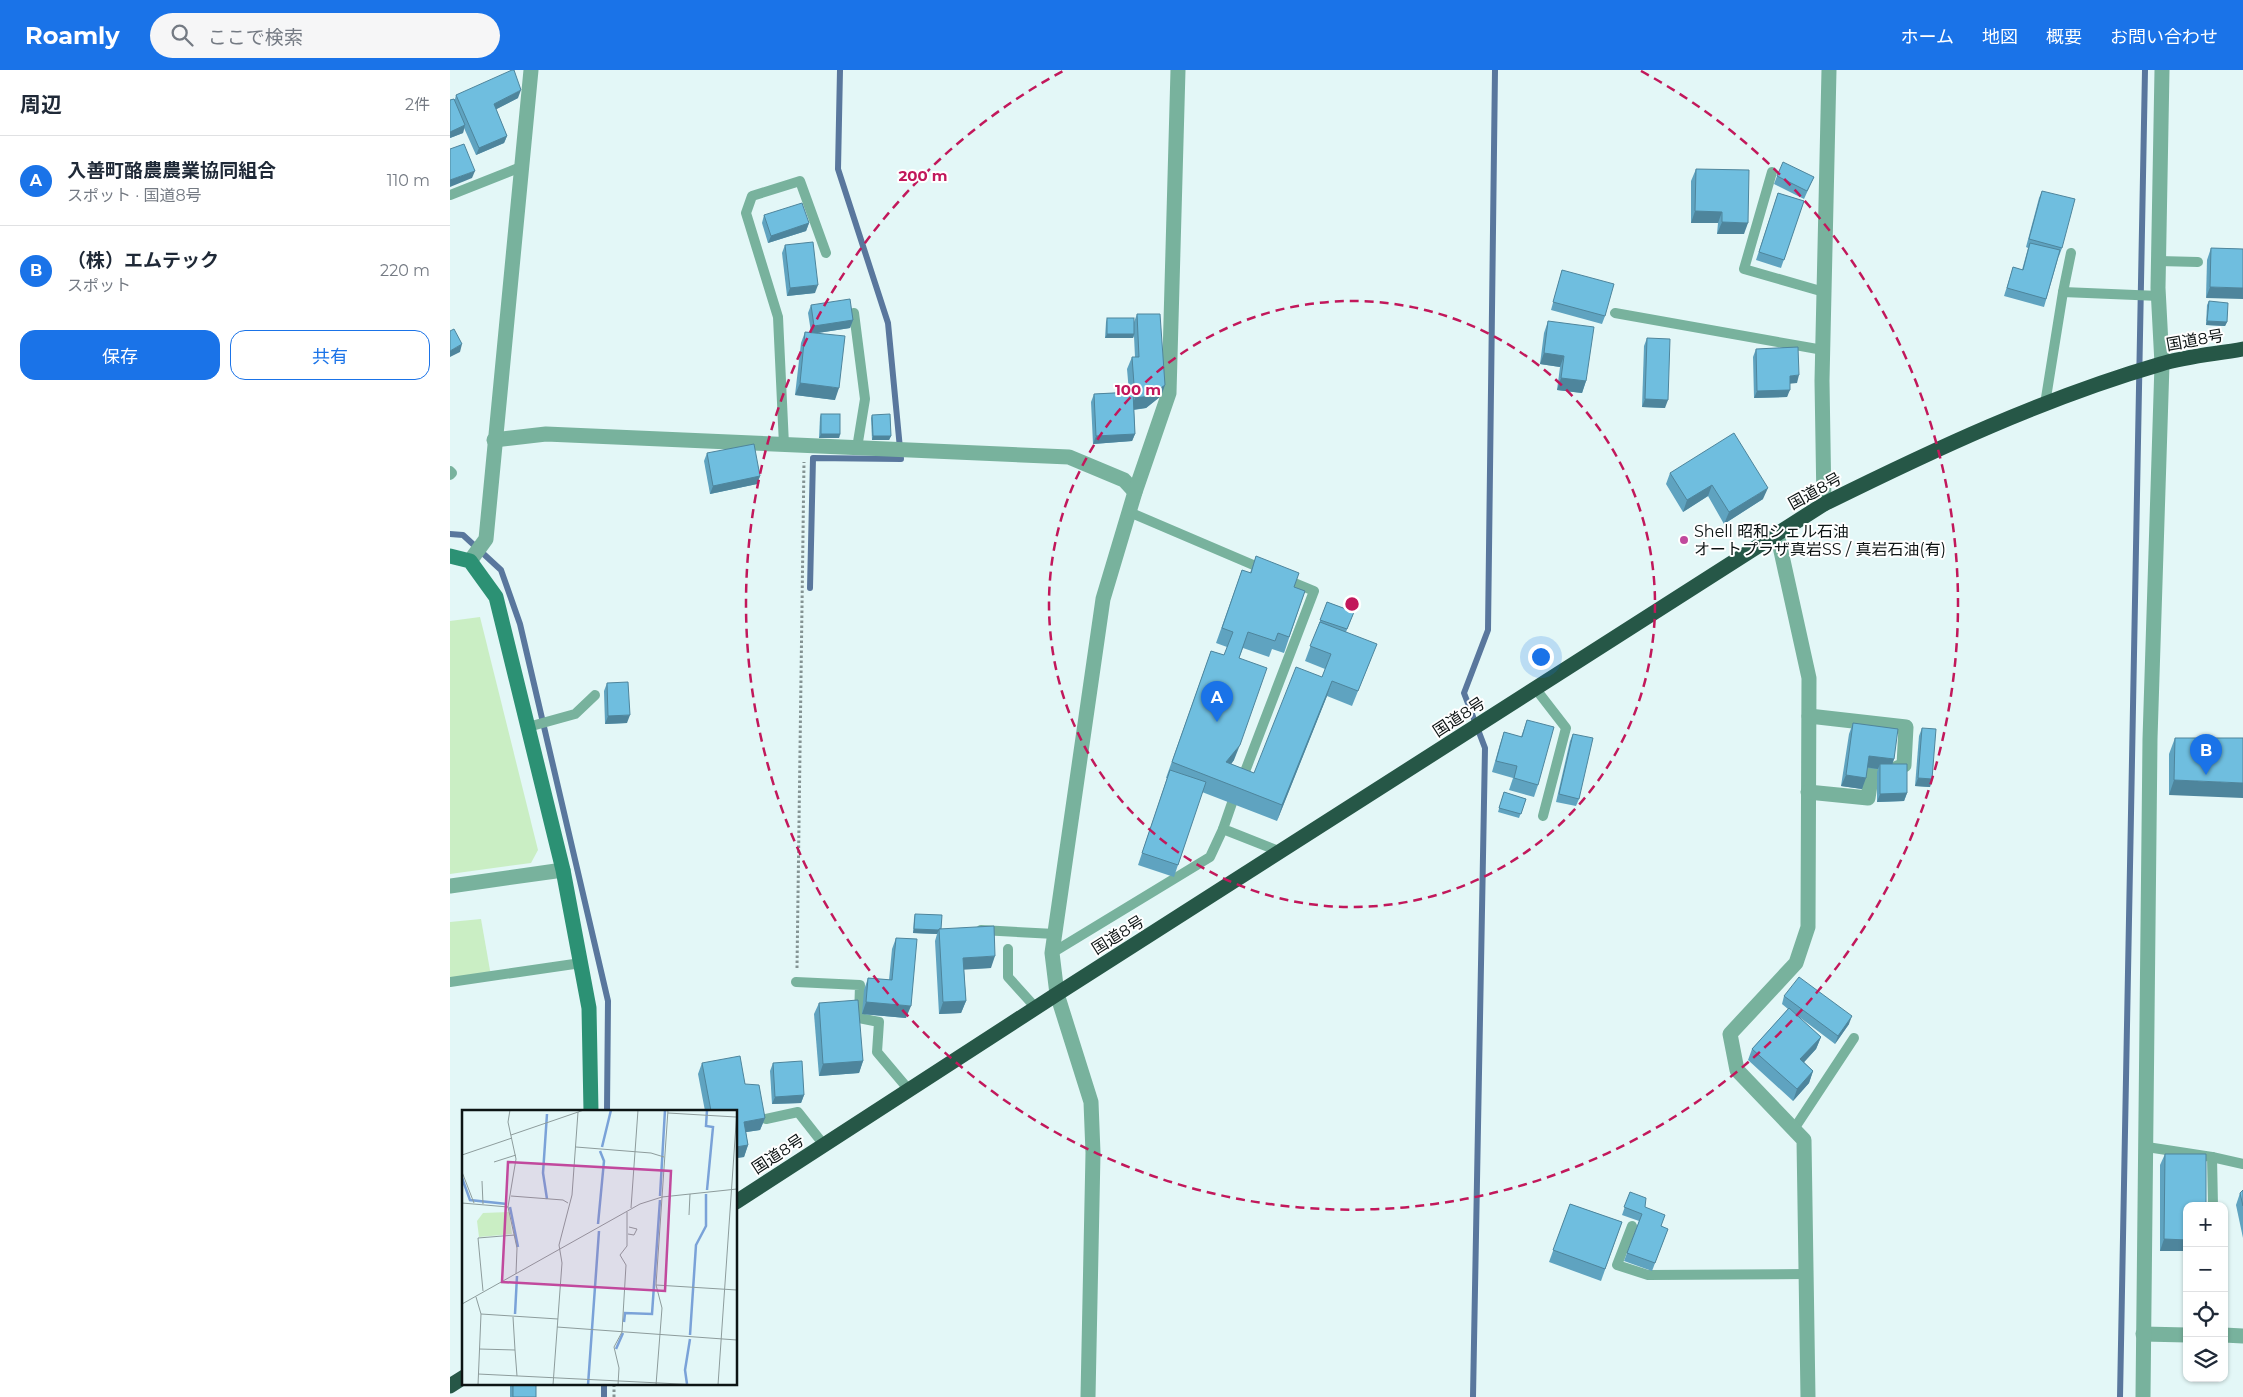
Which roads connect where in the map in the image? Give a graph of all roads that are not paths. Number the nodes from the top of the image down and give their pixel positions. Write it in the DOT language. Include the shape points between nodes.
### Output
graph roads {
  1 [pos="531,70"];
  2 [pos="1178,70"];
  3 [pos="1829,70"];
  4 [pos="2162,70"];
  5 [pos="521,167"];
  6 [pos="1772,172"];
  7 [pos="450,195"];
  8 [pos="2071,252"];
  9 [pos="826,253"];
  10 [pos="2159,261"];
  11 [pos="2198,262"];
  12 [pos="1824,292"];
  13 [pos="2063,292"];
  14 [pos="2159,296"];
  15 [pos="854,313"];
  16 [pos="1615,313"];
  17 [pos="2243,349"];
  18 [pos="1823,350"];
  19 [pos="2162,364"];
  20 [pos="2046,404"];
  21 [pos="494,440"];
  22 [pos="784,445"];
  23 [pos="857,448"];
  24 [pos="450,471"];
  25 [pos="450,475"];
  26 [pos="1135,492"];
  27 [pos="1824,504"];
  28 [pos="1129,512"];
  29 [pos="1777,533"];
  30 [pos="450,556"];
  31 [pos="470,561"];
  32 [pos="1535,688"];
  33 [pos="595,695"];
  34 [pos="1809,716"];
  35 [pos="528,727"];
  36 [pos="1239,785"];
  37 [pos="1808,792"];
  38 [pos="1232,803"];
  39 [pos="1543,816"];
  40 [pos="1223,829"];
  41 [pos="1281,852"];
  42 [pos="563,870"];
  43 [pos="450,886"];
  44 [pos="966,930"];
  45 [pos="1055,934"];
  46 [pos="1008,949"];
  47 [pos="1052,953"];
  48 [pos="581,963"];
  49 [pos="450,982"];
  50 [pos="796,982"];
  51 [pos="1057,994"];
  52 [pos="1036,1008"];
  53 [pos="1854,1038"];
  54 [pos="909,1090"];
  55 [pos="591,1110"];
  56 [pos="766,1119"];
  57 [pos="1794,1129"];
  58 [pos="824,1145"];
  59 [pos="2146,1148"];
  60 [pos="2212,1156"];
  61 [pos="2243,1164"];
  62 [pos="738,1201"];
  63 [pos="2213,1202"];
  64 [pos="1632,1226"];
  65 [pos="1806,1274"];
  66 [pos="2142,1334"];
  67 [pos="2183,1335"];
  68 [pos="2228,1335"];
  69 [pos="2243,1336"];
  70 [pos="462,1378"];
  71 [pos="450,1386"];
  72 [pos="1088,1397"];
  73 [pos="1808,1397"];
  74 [pos="2143,1397"];
  1 -- 5 [label="street"];
  2 -- 26 [label="street" via="1168,393"];
  3 -- 12 [label="street"];
  4 -- 10 [label="street"];
  5 -- 7 [label="lane"];
  5 -- 21 [label="street"];
  6 -- 12 [label="lane" via="1744,269"];
  8 -- 13 [label="lane"];
  9 -- 22 [label="lane" via="800,181 752,196 746,213 778,317"];
  10 -- 11 [label="lane"];
  10 -- 14 [label="street"];
  12 -- 18 [label="street"];
  13 -- 14 [label="lane"];
  13 -- 20 [label="lane"];
  14 -- 19 [label="street"];
  15 -- 23 [label="lane" via="865,399"];
  16 -- 18 [label="lane"];
  17 -- 19 [label="highway, 国道8号"];
  18 -- 27 [label="street"];
  19 -- 20 [label="highway, 国道8号"];
  19 -- 59 [label="street" via="2150,739"];
  20 -- 27 [label="highway, 国道8号" via="1926,453"];
  21 -- 22 [label="street" via="546,434"];
  21 -- 31 [label="street" via="486,539"];
  22 -- 23 [label="street"];
  23 -- 26 [label="street" via="1069,457 1124,480"];
  24 -- 25 [label="lane"];
  26 -- 28 [label="street"];
  27 -- 29 [label="highway, 国道8号"];
  28 -- 36 [label="lane" via="1314,591"];
  28 -- 45 [label="street" via="1103,599"];
  29 -- 32 [label="highway, 国道8号"];
  29 -- 34 [label="street" via="1809,678"];
  30 -- 31 [label="street"];
  31 -- 35 [label="street" via="496,597"];
  32 -- 39 [label="lane" via="1566,728"];
  32 -- 41 [label="highway, 国道8号"];
  33 -- 35 [label="lane" via="575,714"];
  34 -- 37 [label="street"];
  34 -- 37 [label="street" via="1906,727 1904,765 1891,771 1872,772 1868,798"];
  35 -- 42 [label="street"];
  37 -- 57 [label="street" via="1808,927 1796,963 1730,1034 1737,1070"];
  38 -- 40 [label="lane"];
  40 -- 41 [label="lane"];
  40 -- 47 [label="lane" via="1210,857"];
  41 -- 51 [label="highway, 国道8号"];
  42 -- 43 [label="street"];
  42 -- 48 [label="street"];
  44 -- 45 [label="lane"];
  45 -- 47 [label="street"];
  46 -- 52 [label="lane" via="1008,976"];
  47 -- 51 [label="street"];
  48 -- 49 [label="lane"];
  48 -- 55 [label="street" via="589,1008"];
  50 -- 54 [label="lane" via="860,985 859,1018 879,1022 877,1052"];
  51 -- 52 [label="highway, 国道8号"];
  51 -- 72 [label="street" via="1091,1102 1093,1153"];
  52 -- 54 [label="highway, 国道8号"];
  53 -- 57 [label="lane"];
  54 -- 58 [label="highway, 国道8号"];
  56 -- 58 [label="lane" via="798,1112"];
  57 -- 65 [label="street" via="1804,1140"];
  58 -- 62 [label="highway, 国道8号"];
  59 -- 60 [label="lane"];
  59 -- 66 [label="street"];
  60 -- 61 [label="lane"];
  60 -- 63 [label="lane"];
  64 -- 65 [label="lane" via="1617,1265 1648,1275"];
  65 -- 73 [label="street"];
  66 -- 67 [label="street"];
  66 -- 74 [label="street"];
  68 -- 69 [label="street"];
  70 -- 71 [label="highway"];
}
